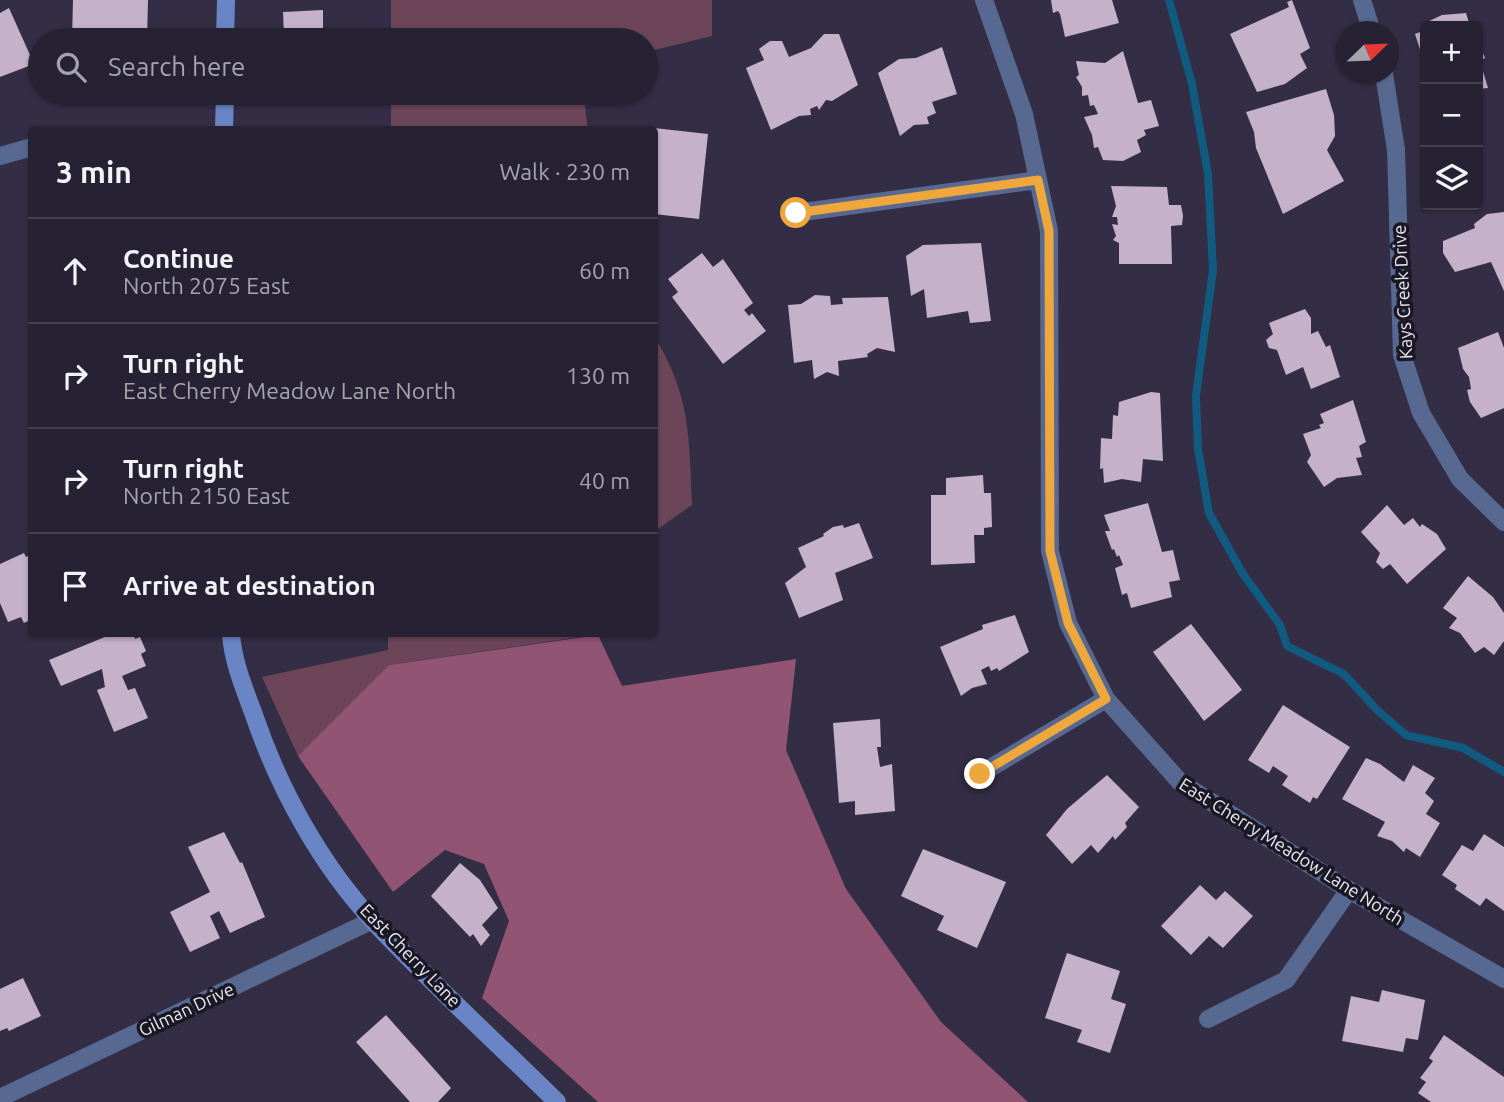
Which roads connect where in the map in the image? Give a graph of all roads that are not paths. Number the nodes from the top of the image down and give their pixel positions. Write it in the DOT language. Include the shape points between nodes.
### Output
graph roads {
  1 [pos="226,0"];
  2 [pos="984,0"];
  3 [pos="1362,0"];
  4 [pos="1369,21"];
  5 [pos="225,28"];
  6 [pos="1386,84"];
  7 [pos="225,105"];
  8 [pos="224,126"];
  9 [pos="28,148"];
  10 [pos="0,156"];
  11 [pos="1038,180"];
  12 [pos="796,213"];
  13 [pos="1504,522"];
  14 [pos="231,637"];
  15 [pos="1106,699"];
  16 [pos="980,774"];
  17 [pos="1349,890"];
  18 [pos="373,920"];
  19 [pos="1504,979"];
  20 [pos="1208,1019"];
  21 [pos="0,1097"];
  22 [pos="557,1102"];
  1 -- 5 [label="street"];
  2 -- 11 [label="street, East Cherry Meadow Lane North" via="1024,114"];
  3 -- 4 [label="street"];
  6 -- 13 [label="street, Kays Creek Drive" via="1396,150 1402,355 1421,413 1460,479"];
  7 -- 8 [label="street"];
  9 -- 10 [label="street"];
  11 -- 12 [label="street"];
  11 -- 15 [label="street, East Cherry Meadow Lane North" via="1049,231 1050,551 1068,623"];
  14 -- 18 [label="street, East Cherry Lane" via="258,728 283,786 324,855"];
  15 -- 16 [label="street"];
  15 -- 17 [label="street, East Cherry Meadow Lane North" via="1180,782"];
  17 -- 19 [label="street, East Cherry Meadow Lane North"];
  17 -- 20 [label="street" via="1286,980"];
  18 -- 21 [label="street, Gilman Drive"];
  18 -- 22 [label="street, East Cherry Lane"];
}
